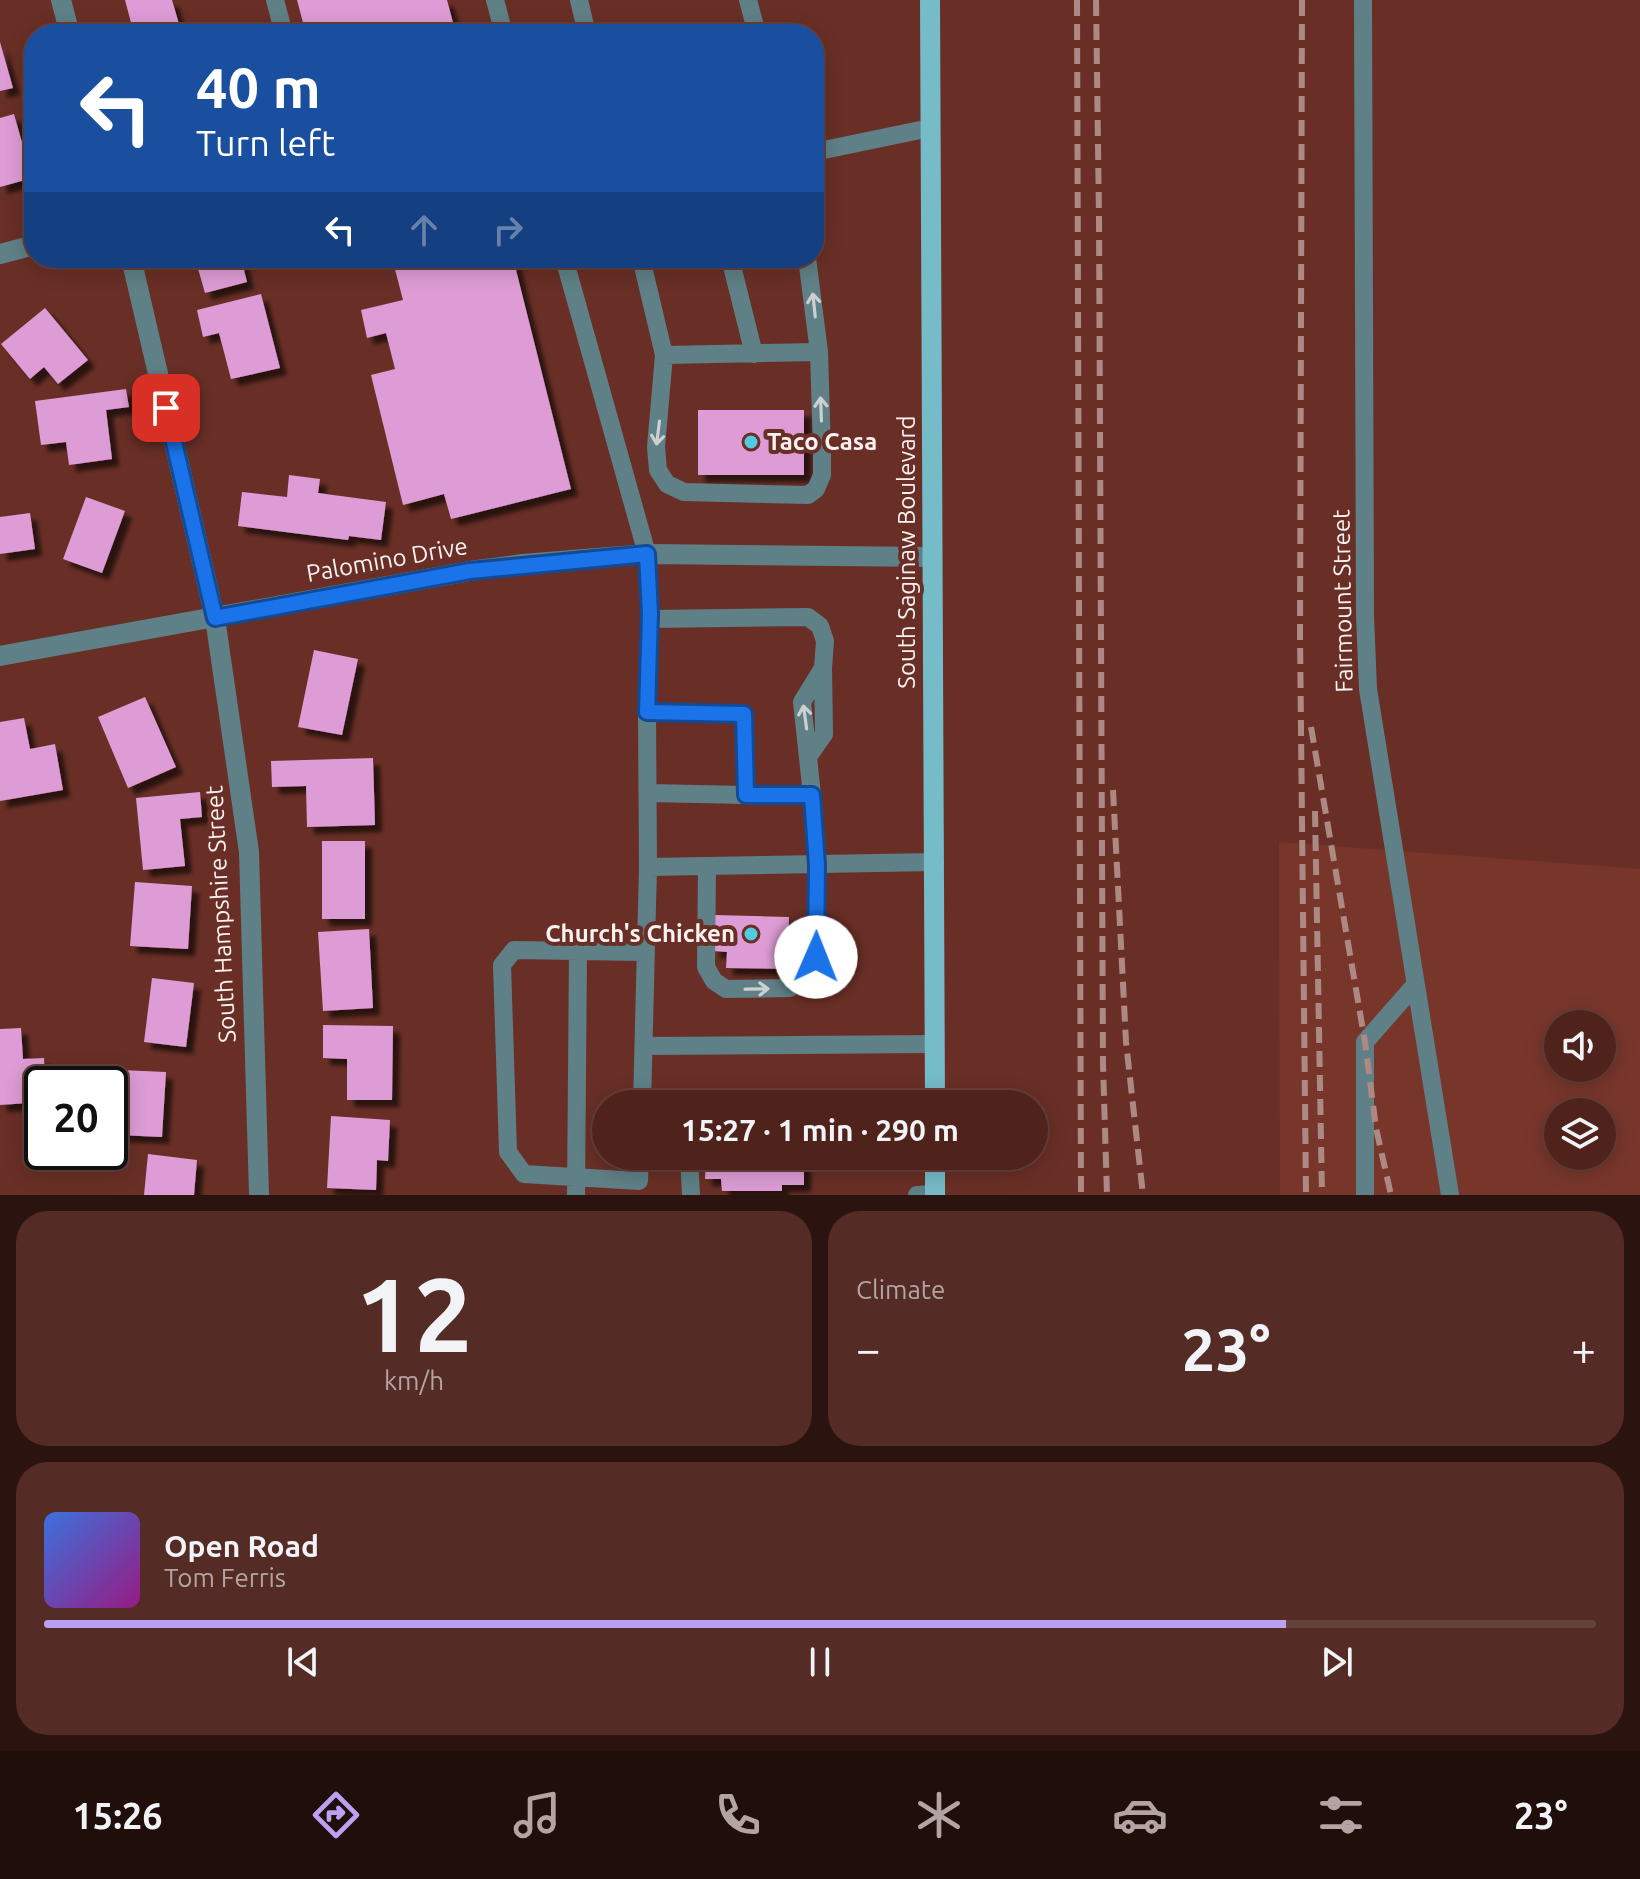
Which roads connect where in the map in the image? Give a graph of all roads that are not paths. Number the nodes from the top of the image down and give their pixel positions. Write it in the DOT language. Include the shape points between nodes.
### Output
graph roads {
  1 [pos="61,0"];
  2 [pos="275,0"];
  3 [pos="495,0"];
  4 [pos="579,0"];
  5 [pos="748,0"];
  6 [pos="930,0"];
  7 [pos="1363,0"];
  8 [pos="67,24"];
  9 [pos="281,24"];
  10 [pos="501,24"];
  11 [pos="585,24"];
  12 [pos="754,24"];
  13 [pos="930,128"];
  14 [pos="824,150"];
  15 [pos="24,248"];
  16 [pos="0,254"];
  17 [pos="133,268"];
  18 [pos="567,268"];
  19 [pos="643,268"];
  20 [pos="732,268"];
  21 [pos="808,268"];
  22 [pos="819,352"];
  23 [pos="754,354"];
  24 [pos="664,355"];
  25 [pos="647,554"];
  26 [pos="932,557"];
  27 [pos="215,618"];
  28 [pos="650,619"];
  29 [pos="0,656"];
  30 [pos="647,712"];
  31 [pos="648,793"];
  32 [pos="746,795"];
  33 [pos="812,795"];
  34 [pos="935,862"];
  35 [pos="817,865"];
  36 [pos="707,866"];
  37 [pos="648,867"];
  38 [pos="578,951"];
  39 [pos="644,952"];
  40 [pos="1415,985"];
  41 [pos="934,1044"];
  42 [pos="644,1046"];
  43 [pos="642,1090"];
  44 [pos="935,1090"];
  45 [pos="690,1170"];
  46 [pos="935,1170"];
  47 [pos="576,1186"];
  48 [pos="639,1188"];
  49 [pos="259,1195"];
  50 [pos="691,1195"];
  51 [pos="917,1195"];
  52 [pos="935,1195"];
  53 [pos="1365,1195"];
  54 [pos="1450,1195"];
  1 -- 8 [label="street"];
  2 -- 9 [label="lane"];
  3 -- 10 [label="lane"];
  4 -- 11 [label="lane"];
  5 -- 12 [label="lane"];
  6 -- 13 [label="main road, South Saginaw Boulevard"];
  7 -- 40 [label="lane, Fairmount Street" via="1368,689"];
  13 -- 14 [label="lane"];
  13 -- 26 [label="main road, South Saginaw Boulevard"];
  15 -- 16 [label="street"];
  17 -- 27 [label="street, South Hampshire Street"];
  18 -- 25 [label="lane"];
  19 -- 24 [label="lane"];
  20 -- 23 [label="lane"];
  22 -- 21 [label="lane, one-way"];
  22 -- 23 [label="lane"];
  24 -- 22 [label="lane, one-way" via="656,447 658,470 667,484 684,492 808,495 822,475"];
  23 -- 24 [label="lane"];
  25 -- 26 [label="street, Palomino Drive"];
  25 -- 27 [label="street, Palomino Drive" via="470,571"];
  25 -- 28 [label="lane"];
  26 -- 34 [label="main road, South Saginaw Boulevard"];
  27 -- 29 [label="street, Palomino Drive"];
  27 -- 49 [label="street, South Hampshire Street" via="249,852"];
  28 -- 30 [label="lane"];
  33 -- 28 [label="lane, one-way" via="802,702 823,668 820,626 808,617"];
  30 -- 31 [label="lane"];
  30 -- 32 [label="lane" via="744,714"];
  31 -- 32 [label="lane"];
  31 -- 37 [label="lane"];
  32 -- 33 [label="lane"];
  33 -- 35 [label="lane"];
  34 -- 35 [label="lane"];
  34 -- 41 [label="main road, South Saginaw Boulevard"];
  35 -- 36 [label="lane"];
  36 -- 35 [label="lane, one-way" via="706,967 726,989 742,989 790,988 807,976 816,957"];
  36 -- 37 [label="lane"];
  37 -- 39 [label="lane"];
  38 -- 39 [label="lane"];
  38 -- 47 [label="lane"];
  38 -- 47 [label="lane" via="514,950 502,965 508,1152 524,1174"];
  39 -- 42 [label="lane"];
  40 -- 53 [label="lane" via="1365,1042"];
  40 -- 54 [label="lane, Fairmount Street"];
  41 -- 42 [label="lane"];
  41 -- 44 [label="main road, South Saginaw Boulevard"];
  42 -- 43 [label="lane"];
  45 -- 50 [label="lane"];
  46 -- 52 [label="main road"];
  47 -- 48 [label="lane"];
  51 -- 52 [label="lane"];
}
